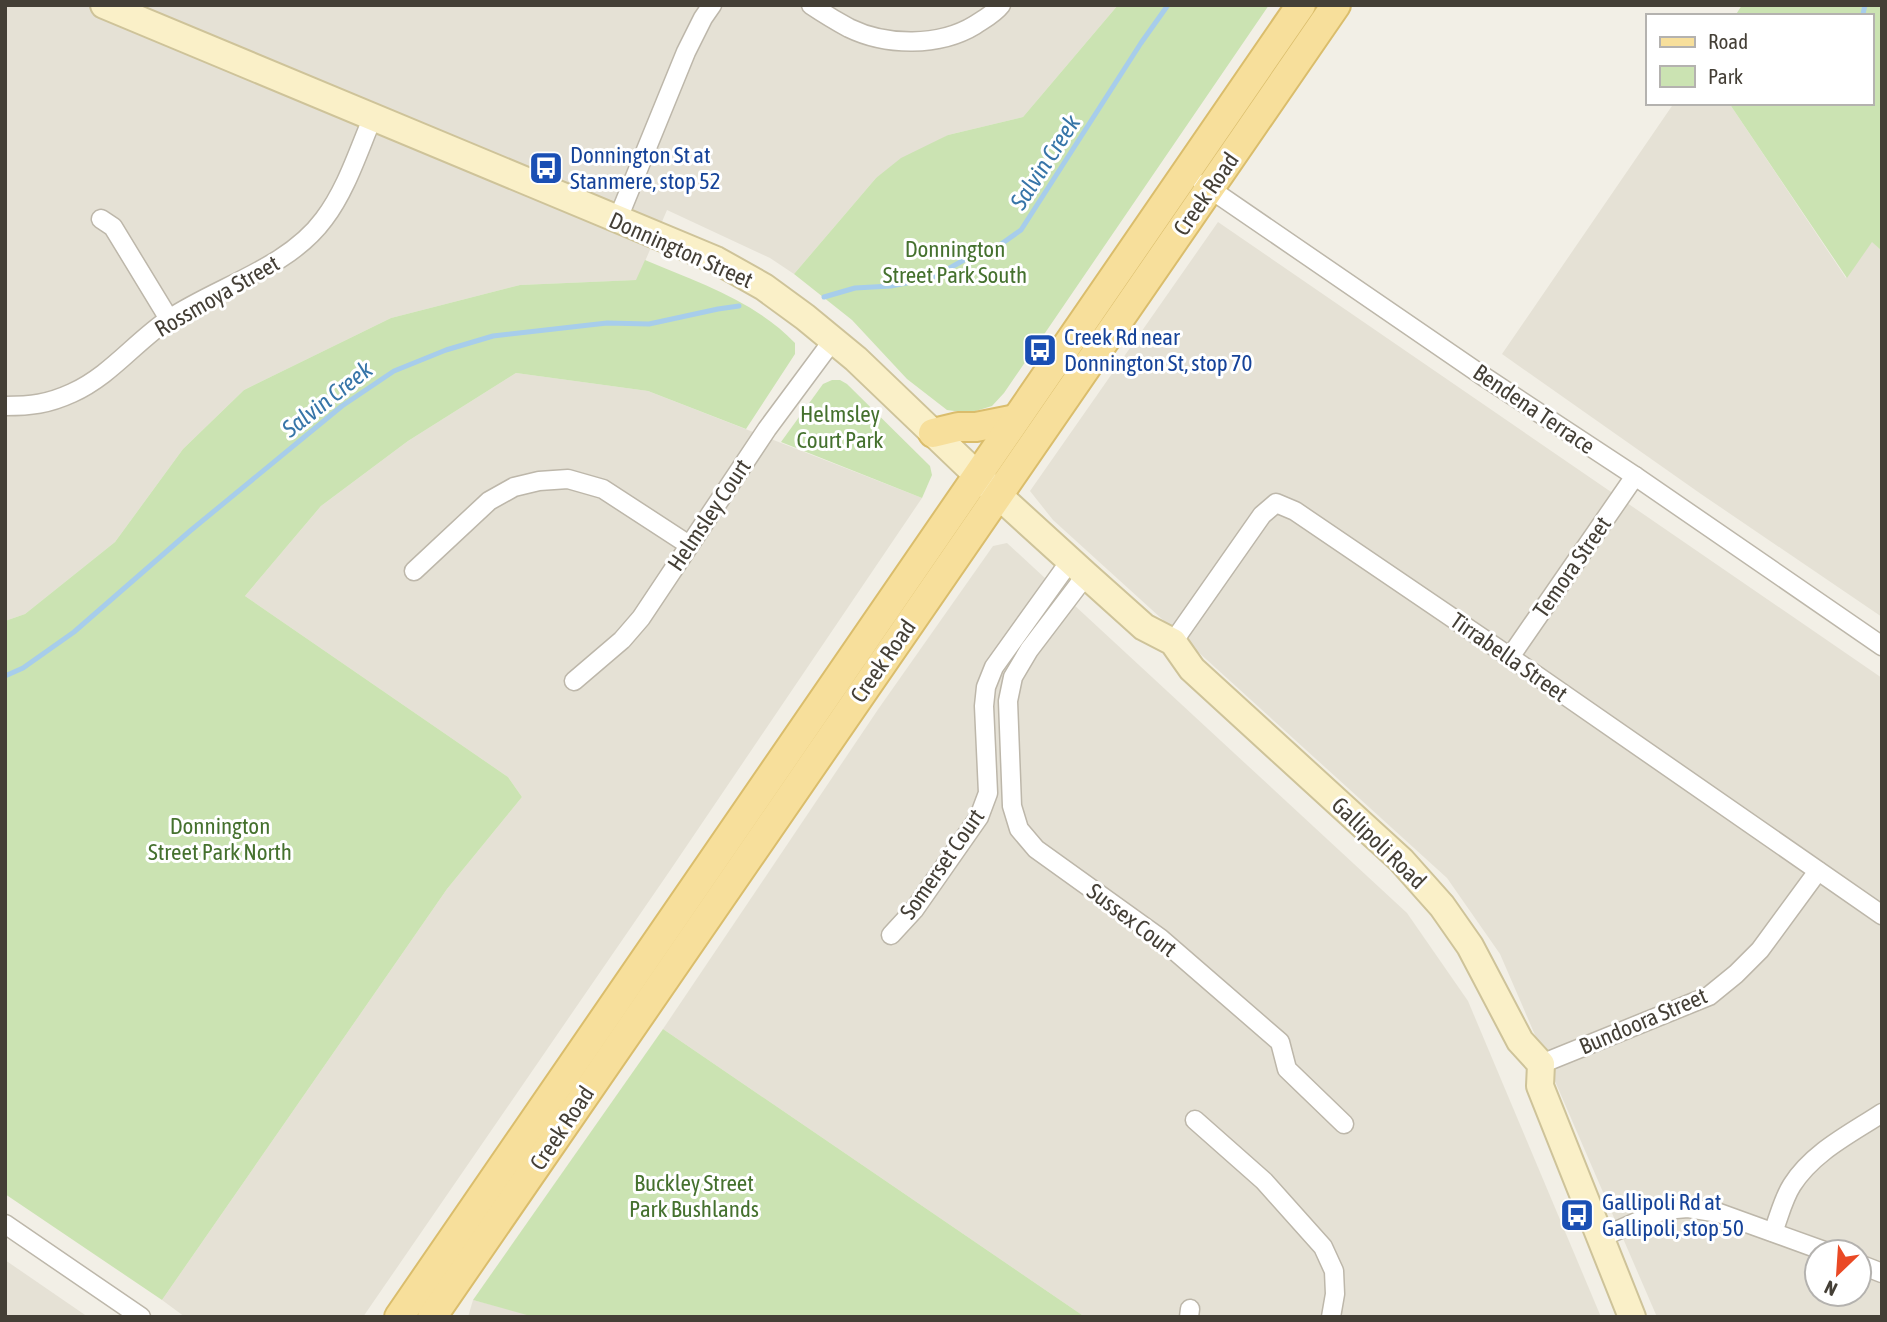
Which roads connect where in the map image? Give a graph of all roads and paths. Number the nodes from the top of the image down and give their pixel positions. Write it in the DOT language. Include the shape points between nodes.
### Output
graph roads {
  1 [pos="104,5"];
  2 [pos="712,5"];
  3 [pos="811,5"];
  4 [pos="1001,5"];
  5 [pos="1301,5"];
  6 [pos="1336,5"];
  7 [pos="372,118"];
  8 [pos="1186,173"];
  9 [pos="1210,189"];
  10 [pos="101,219"];
  11 [pos="617,220"];
  12 [pos="169,319"];
  13 [pos="833,340"];
  14 [pos="5,406"];
  15 [pos="1016,419"];
  16 [pos="933,433"];
  17 [pos="977,475"];
  18 [pos="1635,476"];
  19 [pos="998,495"];
  20 [pos="689,545"];
  21 [pos="1078,568"];
  22 [pos="414,571"];
  23 [pos="1173,642"];
  24 [pos="1882,646"];
  25 [pos="1510,657"];
  26 [pos="994,667"];
  27 [pos="1013,677"];
  28 [pos="574,681"];
  29 [pos="1818,871"];
  30 [pos="1882,915"];
  31 [pos="891,935"];
  32 [pos="1541,1064"];
  33 [pos="1882,1112"];
  34 [pos="1195,1121"];
  35 [pos="1344,1124"];
  36 [pos="5,1224"];
  37 [pos="1773,1232"];
  38 [pos="1600,1238"];
  39 [pos="1803,1243"];
  40 [pos="141,1317"];
  41 [pos="399,1317"];
  42 [pos="432,1317"];
  43 [pos="1331,1317"];
  44 [pos="1632,1317"];
  1 -- 7 [label="street, Donnington Street"];
  2 -- 11 [label="street" via="686,52"];
  3 -- 4 [label="street" via="850,29 884,39 923,41 961,33"];
  5 -- 8 [label="main road, Creek Road"];
  6 -- 9 [label="main road, Creek Road"];
  7 -- 11 [label="street, Donnington Street"];
  7 -- 12 [label="street, Rossmoya Street" via="341,191 308,237 289,253"];
  8 -- 9 [label="street, Bendena Terrace"];
  8 -- 15 [label="main road, Creek Road"];
  9 -- 18 [label="street, Bendena Terrace"];
  9 -- 19 [label="main road, Creek Road"];
  10 -- 12 [label="street" via="113,227"];
  11 -- 13 [label="street, Donnington Street" via="716,260 764,287"];
  12 -- 14 [label="street, Rossmoya Street" via="106,373 73,393 38,405"];
  13 -- 16 [label="street, Donnington Street"];
  13 -- 20 [label="street, Helmsley Court"];
  15 -- 16 [label="main road"];
  15 -- 17 [label="main road, Creek Road"];
  16 -- 17 [label="street, Donnington Street"];
  17 -- 19 [label="street, Gallipoli Road"];
  17 -- 41 [label="main road, Creek Road"];
  18 -- 24 [label="street, Bendena Terrace"];
  18 -- 25 [label="street, Temora Street"];
  19 -- 21 [label="street, Gallipoli Road"];
  19 -- 42 [label="main road, Creek Road"];
  20 -- 22 [label="street" via="603,489 568,479 539,481 514,487 489,501"];
  20 -- 28 [label="street, Helmsley Court" via="641,618"];
  21 -- 23 [label="street, Gallipoli Road" via="1144,627"];
  21 -- 26 [label="street"];
  21 -- 27 [label="street, Sussex Court"];
  23 -- 25 [label="street, Tirrabella Street" via="1262,515 1276,503 1295,511"];
  23 -- 32 [label="street, Gallipoli Road" via="1192,669 1401,860 1442,906 1470,946 1520,1041"];
  25 -- 29 [label="street, Tirrabella Street"];
  26 -- 27 [label="street"];
  26 -- 31 [label="street, Somerset Court" via="984,706 988,793 979,817 914,911"];
  27 -- 35 [label="street, Sussex Court" via="1008,701 1012,806 1019,829 1035,849 1160,939 1280,1042 1287,1069"];
  29 -- 30 [label="street, Tirrabella Street"];
  29 -- 32 [label="street, Bundoora Street" via="1760,950 1709,996"];
  32 -- 38 [label="street" via="1540,1086"];
  33 -- 37 [label="street" via="1804,1169 1790,1188"];
  34 -- 43 [label="street" via="1264,1181 1322,1247 1334,1271"];
  36 -- 40 [label="street"];
  37 -- 38 [label="street" via="1719,1213 1688,1208 1664,1210"];
  37 -- 39 [label="street"];
  38 -- 44 [label="street"];
}
